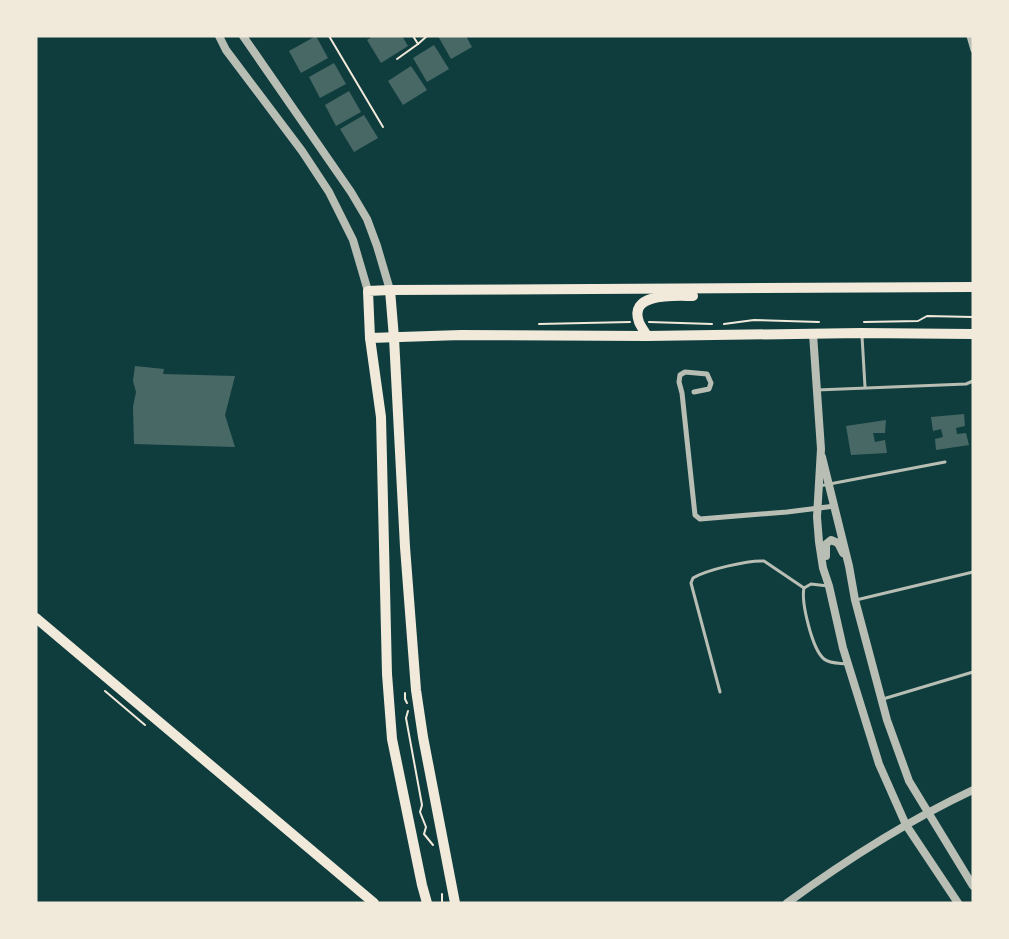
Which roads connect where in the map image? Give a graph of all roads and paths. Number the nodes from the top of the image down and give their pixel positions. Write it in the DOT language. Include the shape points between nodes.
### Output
graph roads {
  1 [pos="219,36"];
  2 [pos="243,36"];
  3 [pos="329,36"];
  4 [pos="413,36"];
  5 [pos="427,36"];
  6 [pos="969,36"];
  7 [pos="418,44"];
  8 [pos="973,50"];
  9 [pos="397,58"];
  10 [pos="383,127"];
  11 [pos="973,287"];
  12 [pos="738,289"];
  13 [pos="390,290"];
  14 [pos="368,291"];
  15 [pos="973,317"];
  16 [pos="639,322"];
  17 [pos="821,322"];
  18 [pos="537,324"];
  19 [pos="712,324"];
  20 [pos="721,324"];
  21 [pos="860,328"];
  22 [pos="813,334"];
  23 [pos="973,334"];
  24 [pos="647,336"];
  25 [pos="370,338"];
  26 [pos="394,338"];
  27 [pos="973,381"];
  28 [pos="865,387"];
  29 [pos="816,390"];
  30 [pos="694,392"];
  31 [pos="820,449"];
  32 [pos="944,462"];
  33 [pos="829,484"];
  34 [pos="818,486"];
  35 [pos="834,506"];
  36 [pos="817,508"];
  37 [pos="849,566"];
  38 [pos="973,572"];
  39 [pos="829,586"];
  40 [pos="804,588"];
  41 [pos="855,600"];
  42 [pos="36,618"];
  43 [pos="848,664"];
  44 [pos="973,672"];
  45 [pos="406,690"];
  46 [pos="720,692"];
  47 [pos="882,699"];
  48 [pos="973,790"];
  49 [pos="928,813"];
  50 [pos="906,825"];
  51 [pos="434,846"];
  52 [pos="973,886"];
  53 [pos="441,888"];
  54 [pos="374,903"];
  55 [pos="427,903"];
  56 [pos="442,903"];
  57 [pos="455,903"];
  58 [pos="787,903"];
  59 [pos="958,903"];
  1 -- 14 [label="street" via="329,192 353,240"];
  2 -- 13 [label="street" via="351,192 377,246"];
  3 -- 10 [label="path"];
  4 -- 7 [label="path"];
  5 -- 7 [label="path"];
  6 -- 8 [label="street"];
  7 -- 9 [label="path"];
  11 -- 12 [label="main road"];
  12 -- 13 [label="main road"];
  12 -- 16 [label="main road" via="706,296 646,300 639,311"];
  13 -- 14 [label="main road"];
  13 -- 26 [label="main road"];
  14 -- 25 [label="main road"];
  15 -- 21 [label="path" via="927,316 918,321"];
  16 -- 18 [label="path"];
  16 -- 19 [label="path"];
  16 -- 24 [label="main road"];
  17 -- 20 [label="path" via="754,320"];
  21 -- 22 [label="main road"];
  21 -- 23 [label="main road"];
  21 -- 28 [label="lane"];
  22 -- 24 [label="main road"];
  22 -- 29 [label="street"];
  24 -- 26 [label="main road"];
  25 -- 26 [label="main road"];
  25 -- 55 [label="main road" via="380,418 387,674 392,739"];
  26 -- 57 [label="main road" via="416,690"];
  27 -- 28 [label="lane" via="966,384"];
  28 -- 29 [label="lane"];
  29 -- 31 [label="street"];
  30 -- 36 [label="street" via="709,390 711,383 707,374 685,372 680,375 679,382 695,515 700,520"];
  31 -- 33 [label="street"];
  31 -- 34 [label="street"];
  32 -- 33 [label="lane"];
  33 -- 34 [label="lane"];
  33 -- 35 [label="street"];
  34 -- 36 [label="street"];
  35 -- 36 [label="street"];
  35 -- 37 [label="street"];
  36 -- 39 [label="street" via="819,542"];
  37 -- 39 [label="street" via="841,547 834,541 828,541 825,547"];
  37 -- 41 [label="street"];
  38 -- 41 [label="lane"];
  39 -- 40 [label="lane" via="811,584"];
  39 -- 43 [label="street"];
  40 -- 43 [label="lane" via="805,606 818,652 831,663"];
  40 -- 46 [label="lane" via="764,561 728,566 693,578 690,583"];
  41 -- 47 [label="street"];
  42 -- 54 [label="main road"];
  43 -- 50 [label="street" via="879,764"];
  44 -- 47 [label="lane"];
  45 -- 51 [label="path" via="405,699 410,707 406,718 422,805 420,812 426,827 424,834"];
  47 -- 49 [label="street" via="909,781"];
  48 -- 49 [label="street"];
  49 -- 50 [label="street"];
  49 -- 52 [label="street"];
  50 -- 58 [label="street"];
  50 -- 59 [label="street"];
  53 -- 56 [label="path"];
}
